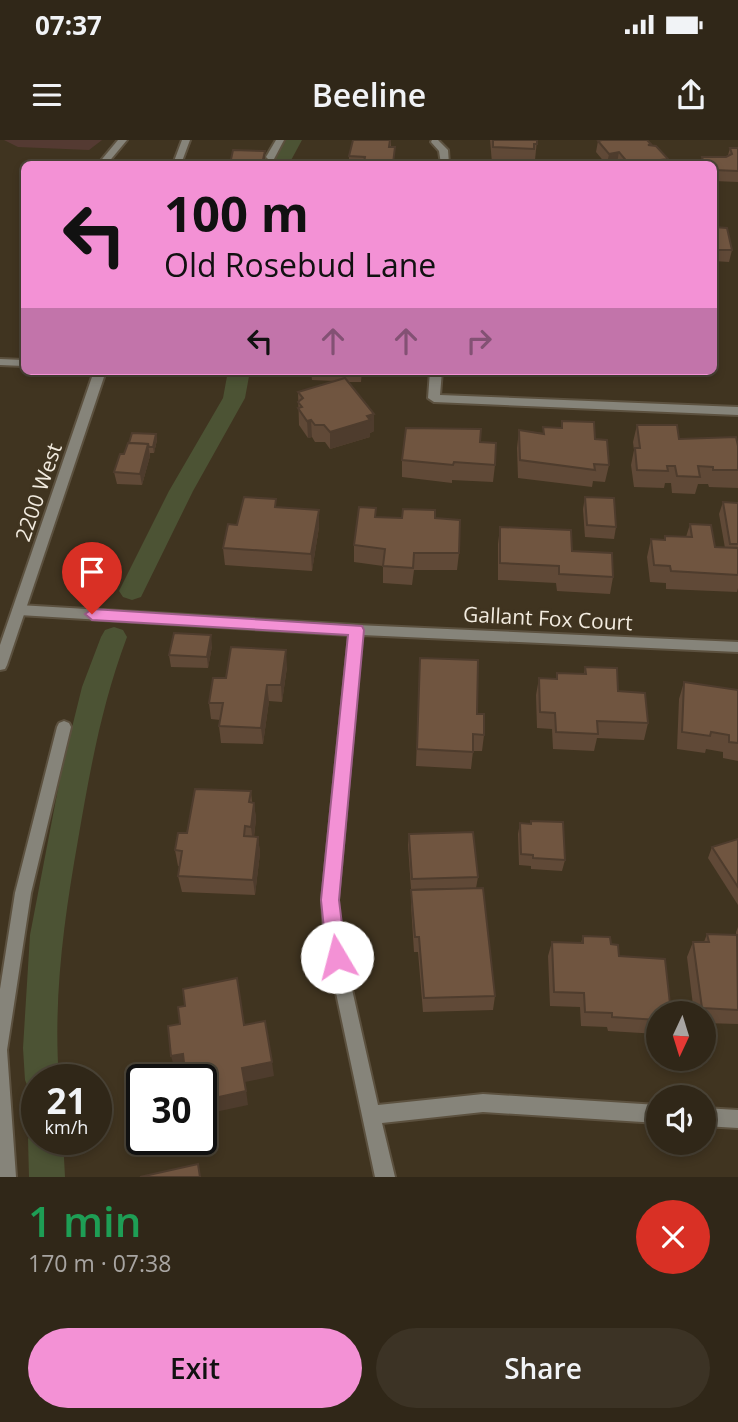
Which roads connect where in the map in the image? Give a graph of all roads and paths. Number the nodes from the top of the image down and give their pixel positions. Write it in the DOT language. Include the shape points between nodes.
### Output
graph roads {
  1 [pos="123,140"];
  2 [pos="186,140"];
  3 [pos="280,140"];
  4 [pos="435,142"];
  5 [pos="271,157"];
  6 [pos="105,161"];
  7 [pos="178,161"];
  8 [pos="445,161"];
  9 [pos="0,362"];
  10 [pos="21,363"];
  11 [pos="99,375"];
  12 [pos="436,375"];
  13 [pos="738,411"];
  14 [pos="19,610"];
  15 [pos="356,630"];
  16 [pos="738,648"];
  17 [pos="0,665"];
  18 [pos="64,727"];
  19 [pos="0,1046"];
  20 [pos="0,1055"];
  21 [pos="646,1113"];
  22 [pos="373,1115"];
  23 [pos="716,1118"];
  24 [pos="738,1119"];
  25 [pos="6,1177"];
  26 [pos="385,1177"];
  1 -- 6 [label="street"];
  2 -- 7 [label="street"];
  3 -- 5 [label="street"];
  4 -- 8 [label="street" via="443,150"];
  9 -- 10 [label="street"];
  11 -- 14 [label="street, 2200 West"];
  12 -- 13 [label="street" via="434,398"];
  14 -- 15 [label="street, Gallant Fox Court"];
  14 -- 17 [label="street, 2200 West"];
  15 -- 16 [label="street, Gallant Fox Court"];
  15 -- 22 [label="street" via="330,900 338,964"];
  18 -- 19 [label="street" via="23,893"];
  20 -- 25 [label="street"];
  21 -- 22 [label="street" via="483,1103"];
  22 -- 26 [label="street"];
  23 -- 24 [label="street"];
}
